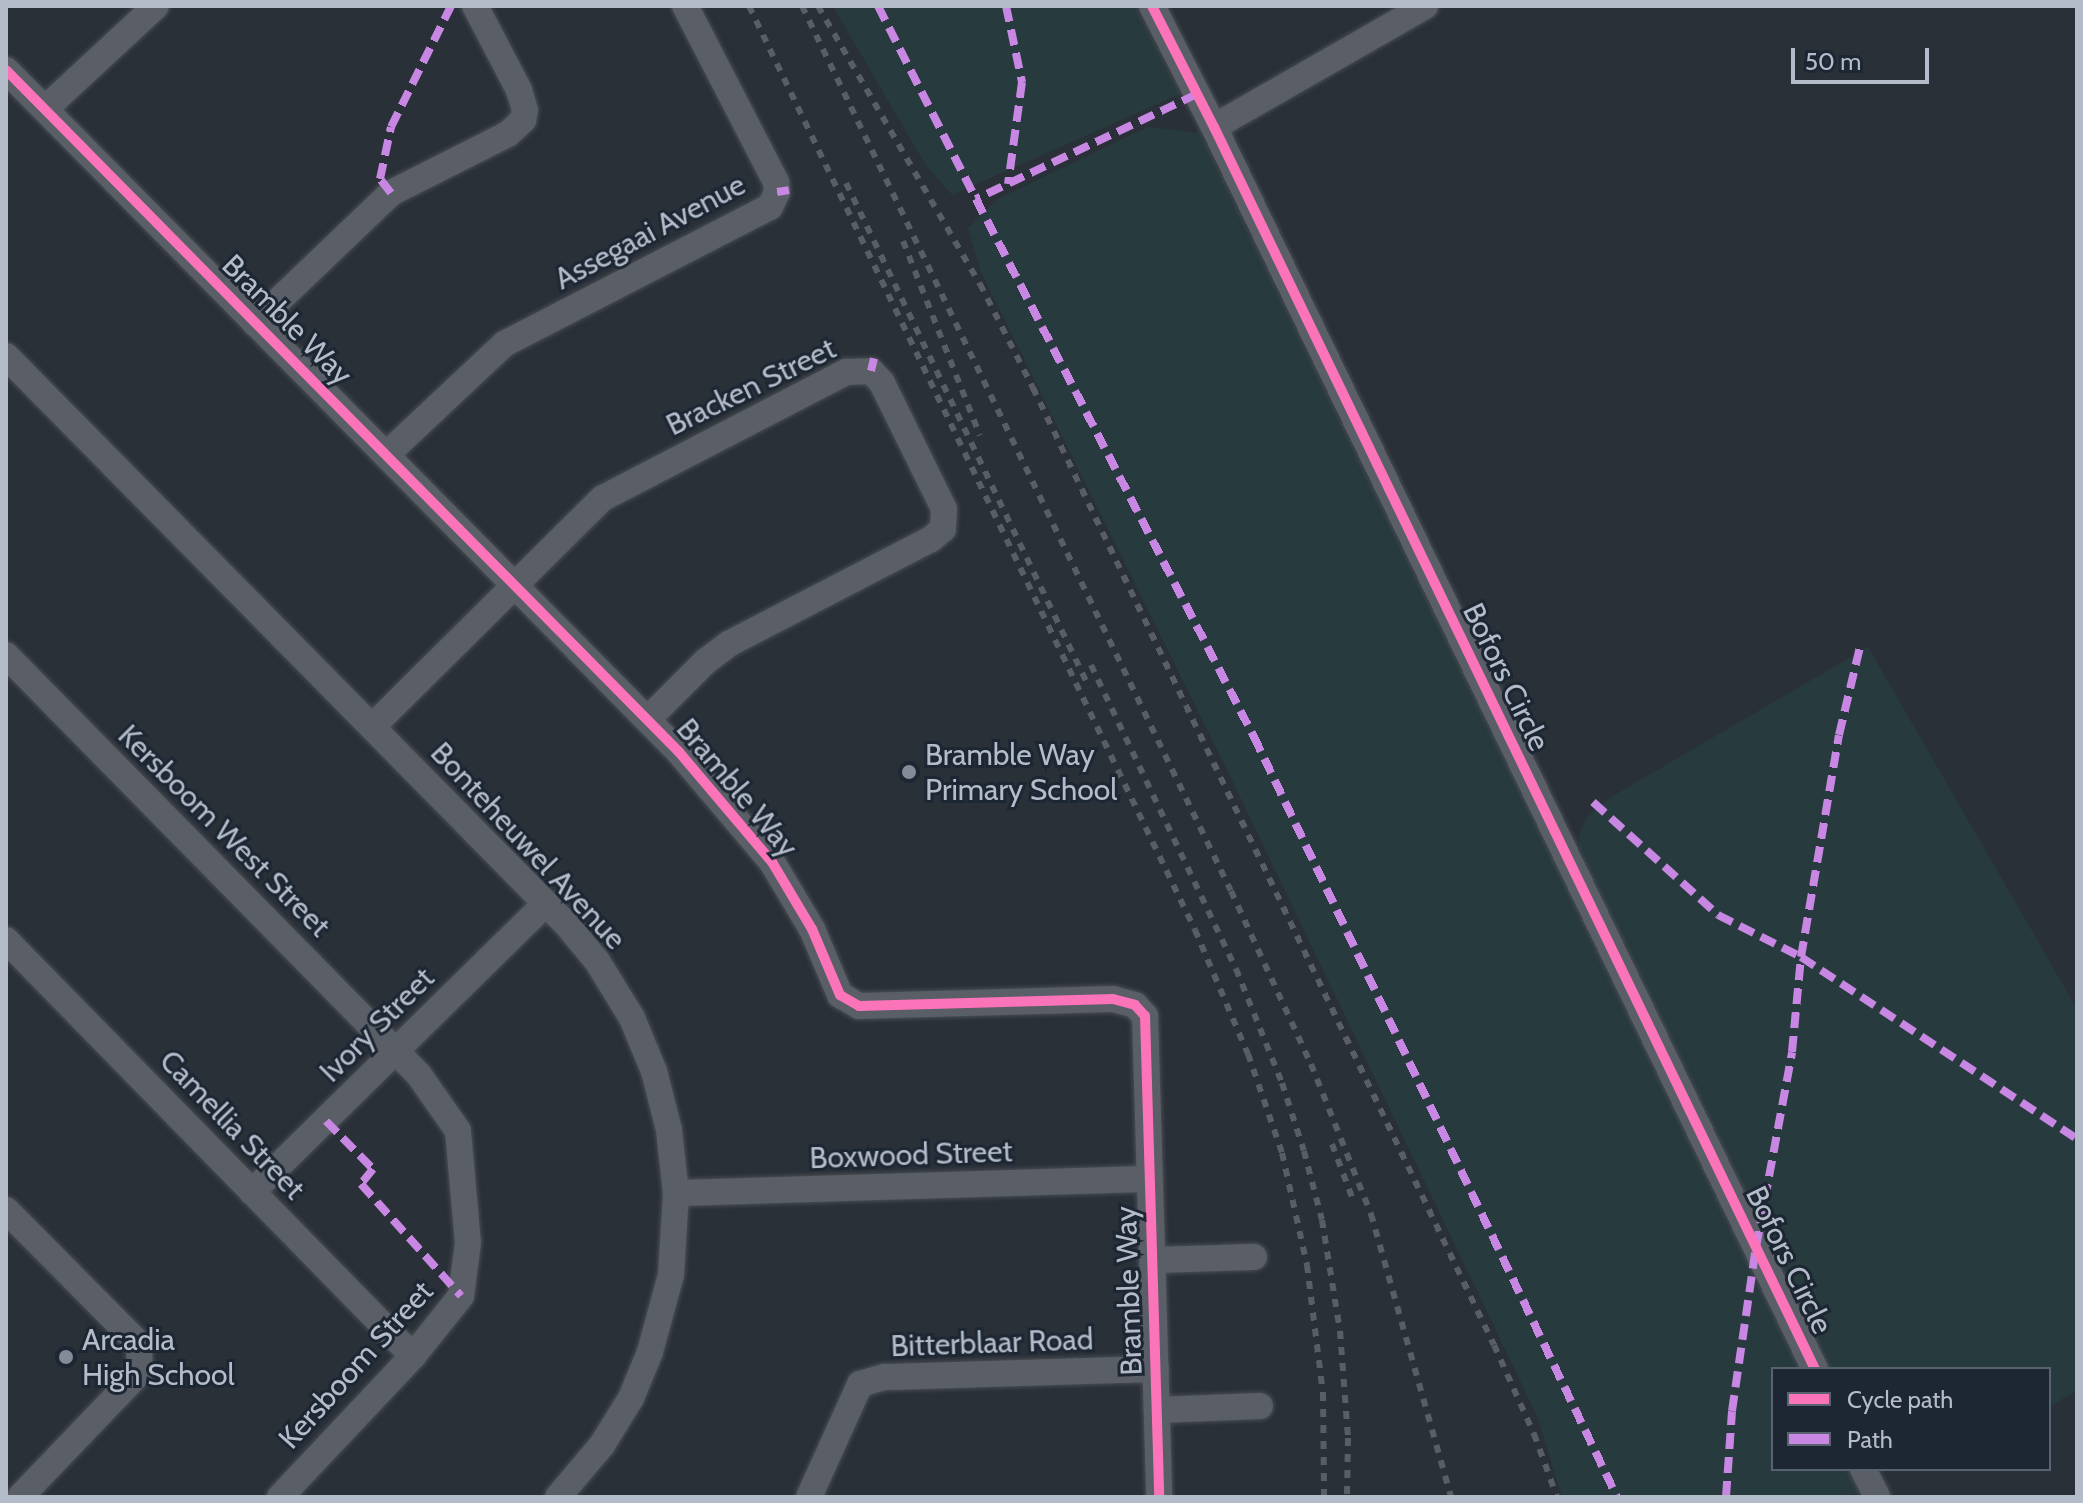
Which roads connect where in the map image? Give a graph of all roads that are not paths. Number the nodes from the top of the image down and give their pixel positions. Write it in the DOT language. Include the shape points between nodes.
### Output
graph roads {
  1 [pos="156,6"];
  2 [pos="475,6"];
  3 [pos="685,6"];
  4 [pos="1152,6"];
  5 [pos="1425,6"];
  6 [pos="6,70"];
  7 [pos="45,109"];
  8 [pos="1214,127"];
  9 [pos="255,323"];
  10 [pos="10,367"];
  11 [pos="386,455"];
  12 [pos="515,585"];
  13 [pos="6,655"];
  14 [pos="647,720"];
  15 [pos="372,727"];
  16 [pos="546,903"];
  17 [pos="6,940"];
  18 [pos="396,1052"];
  19 [pos="1148,1179"];
  20 [pos="252,1192"];
  21 [pos="676,1193"];
  22 [pos="6,1210"];
  23 [pos="1254,1257"];
  24 [pos="1153,1260"];
  25 [pos="413,1356"];
  26 [pos="1814,1367"];
  27 [pos="1156,1369"];
  28 [pos="1260,1406"];
  29 [pos="1157,1410"];
  30 [pos="1864,1471"];
  31 [pos="20,1497"];
  32 [pos="280,1497"];
  33 [pos="558,1497"];
  34 [pos="809,1497"];
  35 [pos="1159,1497"];
  36 [pos="1877,1497"];
  1 -- 7 [label="street"];
  2 -- 9 [label="street" via="519,90 523,120 508,134 391,193"];
  3 -- 11 [label="street, Assegaai Avenue" via="776,182 774,201 760,214 504,344"];
  4 -- 8 [label="street, Bofors Circle"];
  5 -- 8 [label="street"];
  6 -- 7 [label="street, Bramble Way"];
  7 -- 9 [label="street, Bramble Way"];
  8 -- 26 [label="street, Bofors Circle"];
  9 -- 11 [label="street, Bramble Way"];
  10 -- 15 [label="street, Bonteheuwel Avenue"];
  11 -- 12 [label="street, Bramble Way"];
  12 -- 14 [label="street, Bramble Way"];
  12 -- 14 [label="street, Bracken Street" via="619,488 846,372 871,371 882,383 944,509 943,529 730,643"];
  12 -- 15 [label="street, Bracken Street"];
  13 -- 18 [label="street, Kersboom West Street"];
  14 -- 19 [label="street, Bramble Way" via="772,862 812,929 840,995 859,1006 1113,999 1135,1005 1145,1016"];
  15 -- 16 [label="street, Bonteheuwel Avenue"];
  16 -- 18 [label="street, Ivory Street"];
  16 -- 21 [label="street, Bonteheuwel Avenue" via="597,961 632,1018 662,1098"];
  17 -- 20 [label="street, Camellia Street"];
  18 -- 20 [label="street, Ivory Street"];
  18 -- 25 [label="street, Kersboom Street" via="458,1131 468,1243 461,1296"];
  19 -- 21 [label="street, Boxwood Street"];
  19 -- 24 [label="street, Bramble Way"];
  20 -- 25 [label="street, Camellia Street"];
  21 -- 33 [label="street, Bonteheuwel Avenue" via="671,1275 650,1352 631,1398 602,1445"];
  22 -- 31 [label="street" via="139,1344 140,1372"];
  23 -- 24 [label="street, Bramble Way"];
  24 -- 27 [label="street, Bramble Way"];
  25 -- 32 [label="street, Kersboom Street"];
  27 -- 29 [label="street, Bramble Way"];
  27 -- 34 [label="street, Bitterblaar Road" via="885,1377 860,1384"];
  28 -- 29 [label="street, Bramble Way"];
  29 -- 35 [label="street, Bramble Way"];
  30 -- 36 [label="street"];
}
